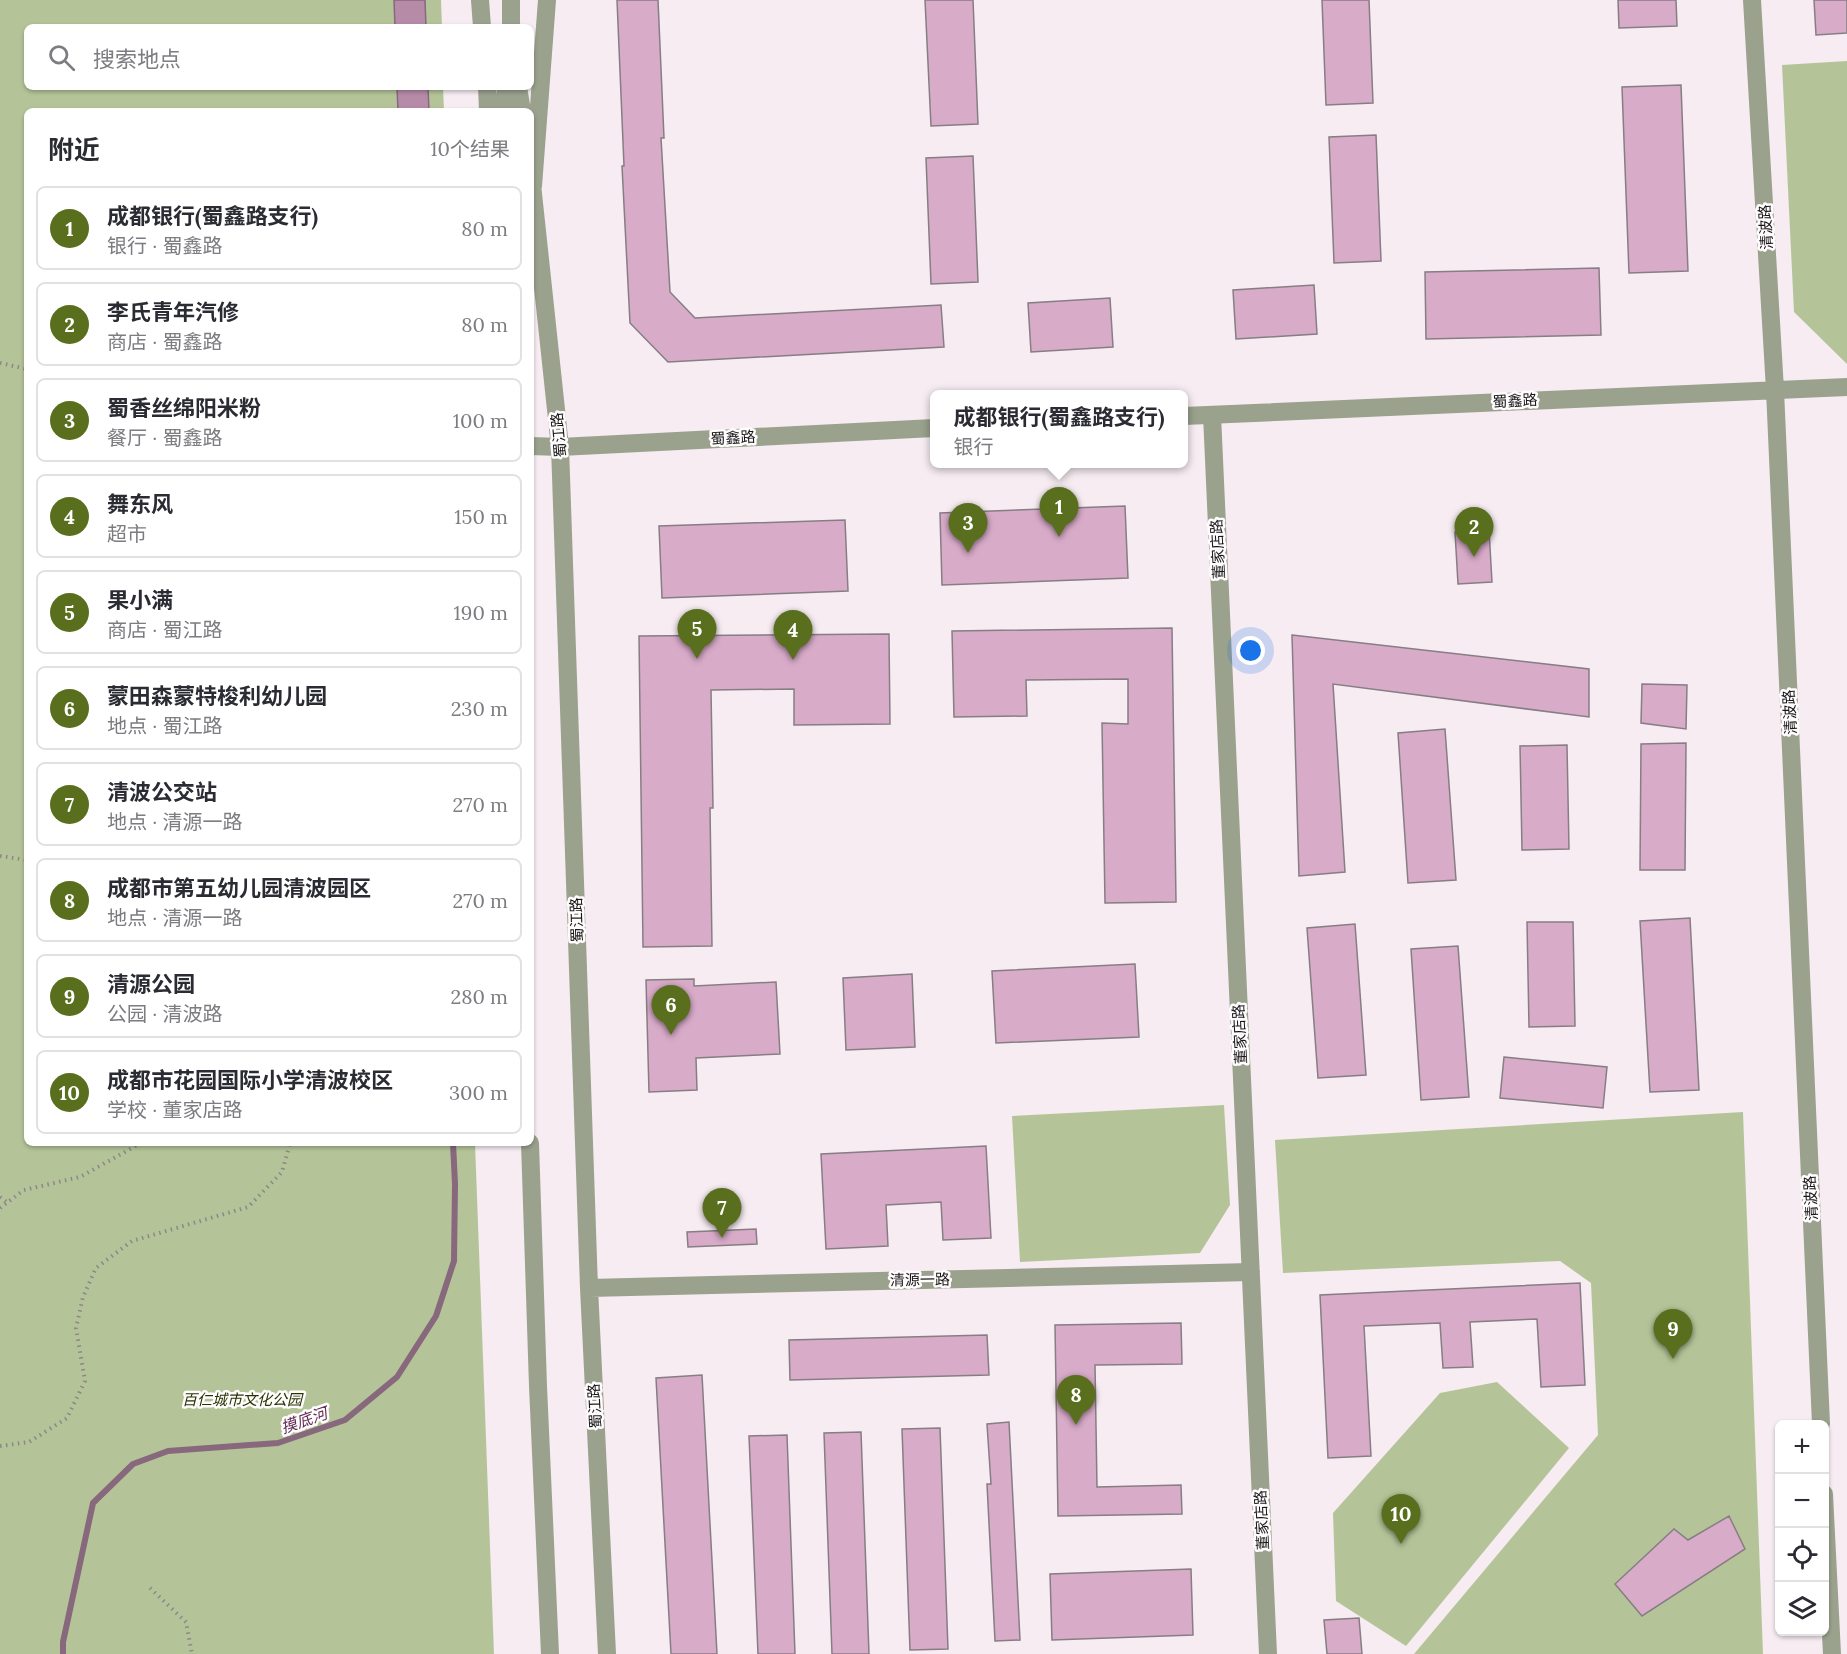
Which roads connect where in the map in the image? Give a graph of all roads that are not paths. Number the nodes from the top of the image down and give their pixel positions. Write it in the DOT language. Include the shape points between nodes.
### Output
graph roads {
  1 [pos="480,0"];
  2 [pos="511,0"];
  3 [pos="547,0"];
  4 [pos="1752,0"];
  5 [pos="482,24"];
  6 [pos="511,24"];
  7 [pos="487,90"];
  8 [pos="506,90"];
  9 [pos="518,90"];
  10 [pos="488,108"];
  11 [pos="504,108"];
  12 [pos="522,108"];
  13 [pos="534,157"];
  14 [pos="534,200"];
  15 [pos="1847,387"];
  16 [pos="1775,390"];
  17 [pos="1212,414"];
  18 [pos="1188,416"];
  19 [pos="930,428"];
  20 [pos="534,446"];
  21 [pos="560,447"];
  22 [pos="530,1146"];
  23 [pos="1251,1272"];
  24 [pos="589,1288"];
  25 [pos="1821,1420"];
  26 [pos="1826,1528"];
  27 [pos="550,1654"];
  28 [pos="607,1654"];
  29 [pos="1268,1654"];
  30 [pos="1832,1654"];
  1 -- 5 [label="street"];
  2 -- 6 [label="street"];
  3 -- 13 [label="street, 蜀江路"];
  4 -- 16 [label="street, 清波路"];
  7 -- 10 [label="street"];
  8 -- 11 [label="street"];
  9 -- 12 [label="street"];
  14 -- 21 [label="street, 蜀江路"];
  15 -- 16 [label="street, 蜀鑫路"];
  16 -- 17 [label="street, 蜀鑫路"];
  16 -- 25 [label="street, 清波路"];
  17 -- 18 [label="street, 蜀鑫路"];
  17 -- 23 [label="street, 董家店路"];
  19 -- 21 [label="street, 蜀鑫路"];
  20 -- 21 [label="street, 蜀鑫路"];
  21 -- 24 [label="street, 蜀江路"];
  22 -- 27 [label="street"];
  23 -- 24 [label="street, 清源一路"];
  23 -- 29 [label="street, 董家店路"];
  24 -- 28 [label="street, 蜀江路"];
  26 -- 30 [label="street"];
}
